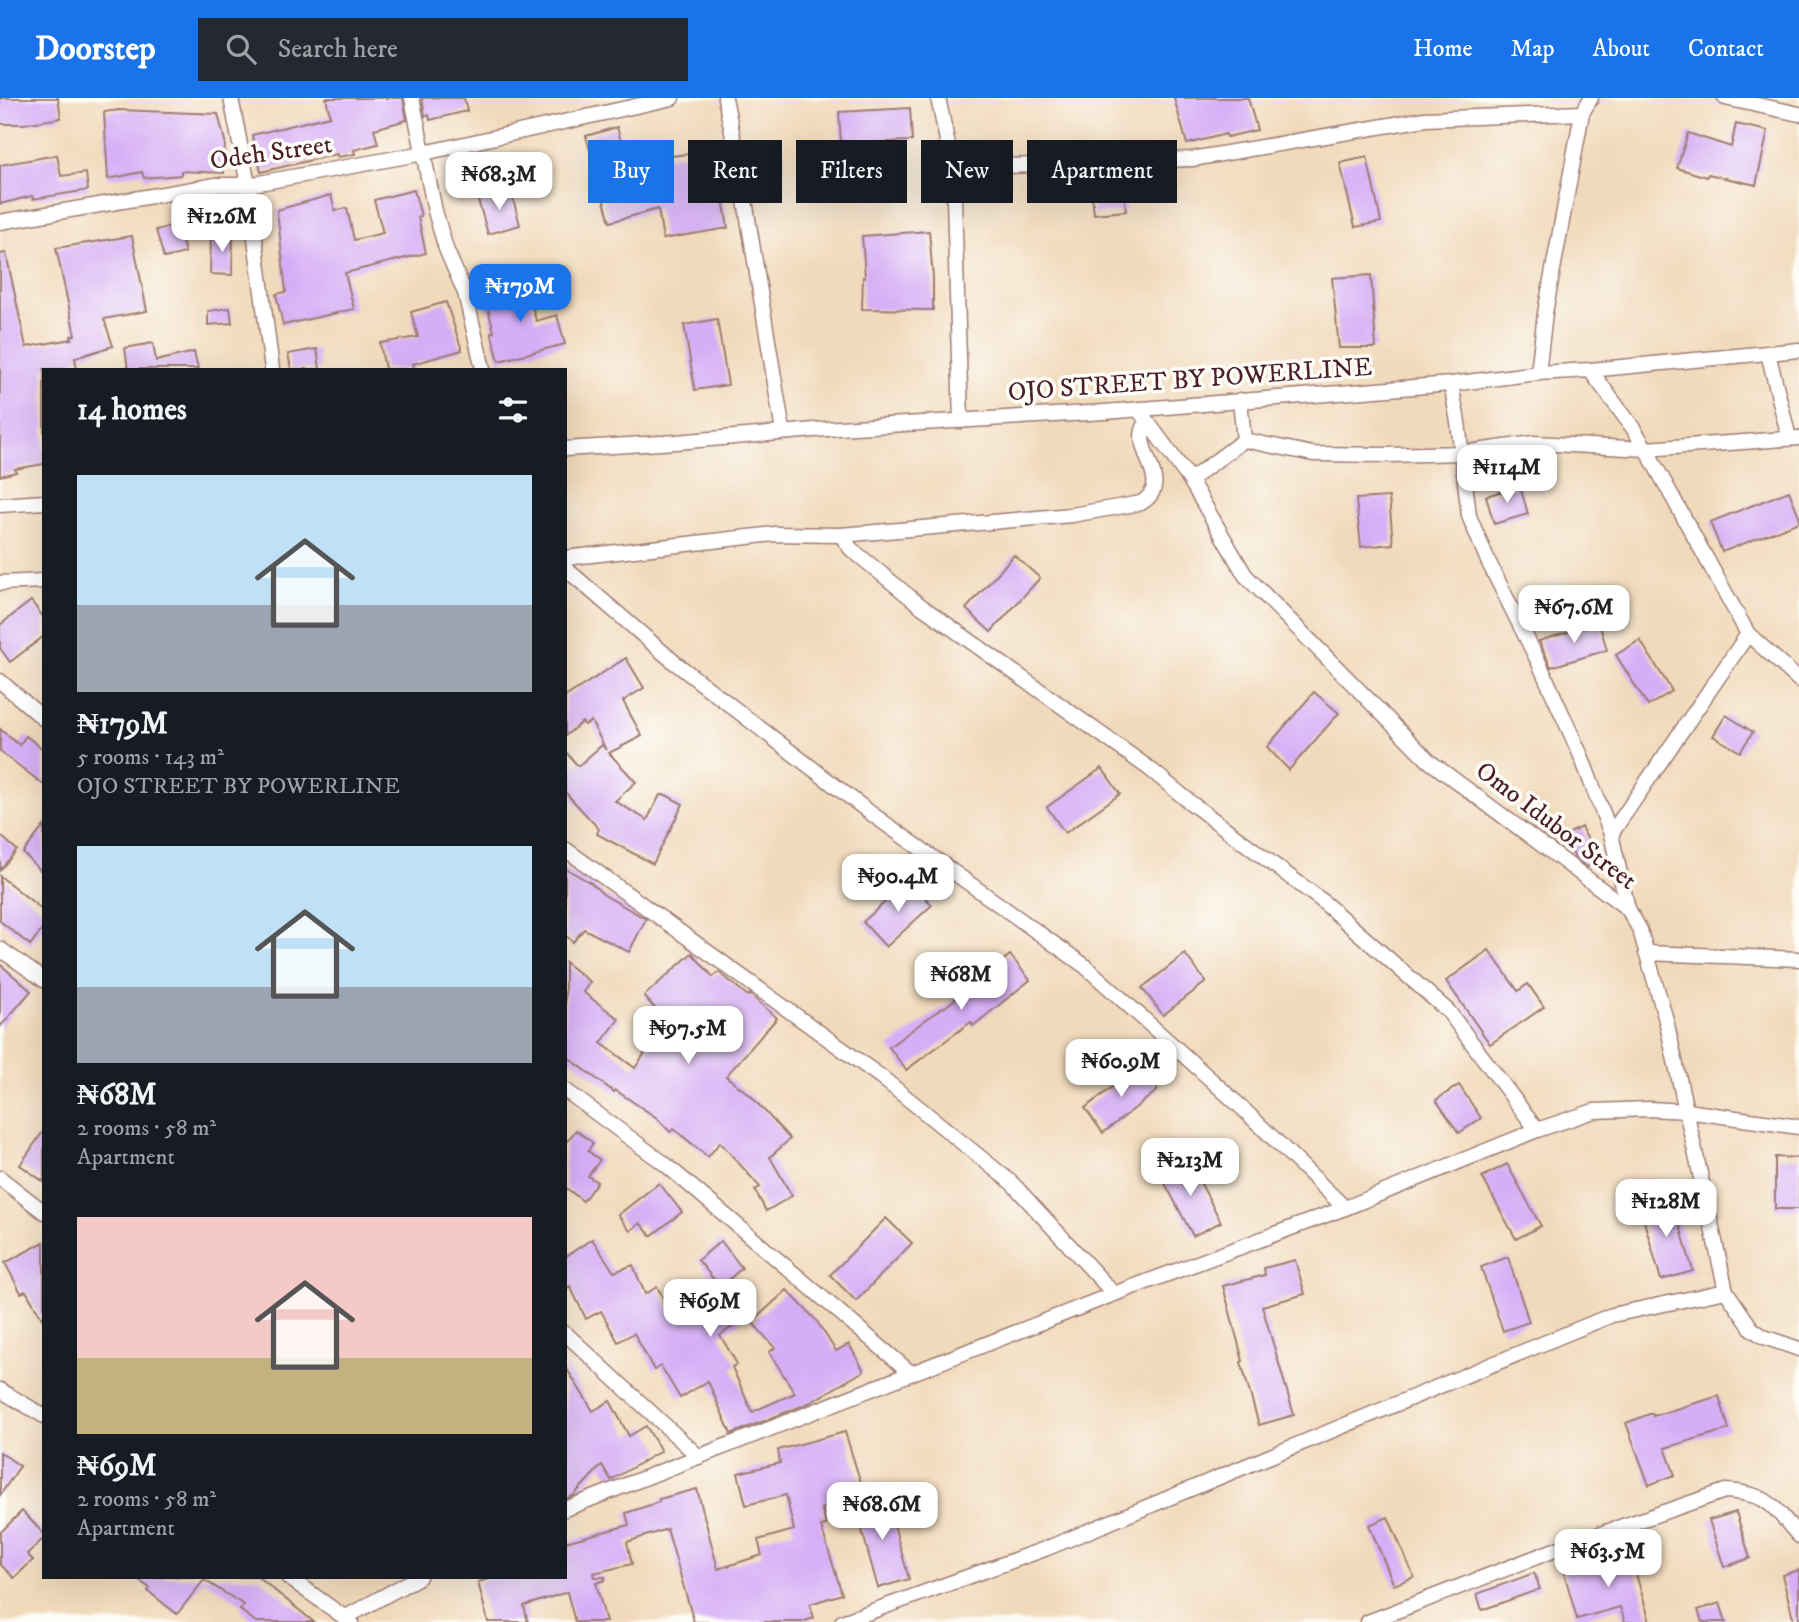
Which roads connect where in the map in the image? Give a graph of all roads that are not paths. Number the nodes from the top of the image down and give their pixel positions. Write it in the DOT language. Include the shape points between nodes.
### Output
graph roads {
  1 [pos="232,98"];
  2 [pos="412,98"];
  3 [pos="672,98"];
  4 [pos="726,98"];
  5 [pos="938,98"];
  6 [pos="1591,98"];
  7 [pos="1724,98"];
  8 [pos="1583,113"];
  9 [pos="1799,114"];
  10 [pos="947,140"];
  11 [pos="424,153"];
  12 [pos="1013,166"];
  13 [pos="248,186"];
  14 [pos="954,203"];
  15 [pos="0,222"];
  16 [pos="1799,350"];
  17 [pos="1768,353"];
  18 [pos="272,368"];
  19 [pos="483,368"];
  20 [pos="1590,370"];
  21 [pos="1538,373"];
  22 [pos="1451,384"];
  23 [pos="1240,400"];
  24 [pos="1138,409"];
  25 [pos="961,421"];
  26 [pos="1147,422"];
  27 [pos="783,432"];
  28 [pos="1794,438"];
  29 [pos="1244,440"];
  30 [pos="567,449"];
  31 [pos="1646,449"];
  32 [pos="1462,453"];
  33 [pos="1191,480"];
  34 [pos="42,502"];
  35 [pos="0,505"];
  36 [pos="841,535"];
  37 [pos="567,558"];
  38 [pos="567,570"];
  39 [pos="42,582"];
  40 [pos="0,583"];
  41 [pos="1748,634"];
  42 [pos="1799,680"];
  43 [pos="0,681"];
  44 [pos="42,717"];
  45 [pos="1611,834"];
  46 [pos="567,850"];
  47 [pos="1628,909"];
  48 [pos="0,949"];
  49 [pos="1646,953"];
  50 [pos="1799,959"];
  51 [pos="42,979"];
  52 [pos="567,1091"];
  53 [pos="1687,1111"];
  54 [pos="1799,1127"];
  55 [pos="1537,1130"];
  56 [pos="0,1178"];
  57 [pos="1345,1208"];
  58 [pos="42,1210"];
  59 [pos="1726,1291"];
  60 [pos="1114,1294"];
  61 [pos="567,1336"];
  62 [pos="1799,1349"];
  63 [pos="911,1374"];
  64 [pos="0,1390"];
  65 [pos="42,1415"];
  66 [pos="699,1457"];
  67 [pos="567,1508"];
  68 [pos="1799,1536"];
  69 [pos="291,1579"];
  70 [pos="416,1579"];
  71 [pos="349,1620"];
  72 [pos="842,1622"];
  73 [pos="1368,1622"];
  1 -- 13 [label="street"];
  2 -- 11 [label="street"];
  3 -- 11 [label="street, Odeh Street"];
  4 -- 27 [label="street"];
  5 -- 10 [label="street"];
  6 -- 8 [label="street"];
  7 -- 9 [label="street"];
  8 -- 12 [label="street" via="1425,119 1192,159"];
  8 -- 21 [label="street"];
  11 -- 13 [label="street, Odeh Street"];
  11 -- 19 [label="street" via="435,211 465,293"];
  13 -- 15 [label="street, Odeh Street" via="216,185"];
  13 -- 18 [label="street"];
  14 -- 25 [label="street"];
  16 -- 17 [label="street, OJO STREET BY POWERLINE"];
  17 -- 20 [label="street, OJO STREET BY POWERLINE"];
  17 -- 28 [label="street"];
  20 -- 21 [label="street, OJO STREET BY POWERLINE"];
  20 -- 31 [label="street"];
  21 -- 22 [label="street, OJO STREET BY POWERLINE"];
  22 -- 23 [label="street, OJO STREET BY POWERLINE"];
  22 -- 32 [label="street"];
  23 -- 24 [label="street, OJO STREET BY POWERLINE"];
  23 -- 29 [label="street"];
  24 -- 25 [label="street, OJO STREET BY POWERLINE"];
  24 -- 26 [label="street, Omo Idubor Street"];
  25 -- 27 [label="street, OJO STREET BY POWERLINE"];
  26 -- 33 [label="street, Omo Idubor Street"];
  26 -- 36 [label="street" via="1141,439 1156,482 1150,498 1141,503 1072,514"];
  27 -- 30 [label="street, OJO STREET BY POWERLINE"];
  28 -- 31 [label="street"];
  29 -- 32 [label="street" via="1313,454"];
  29 -- 33 [label="street"];
  31 -- 32 [label="street" via="1534,443"];
  31 -- 41 [label="street"];
  32 -- 45 [label="street" via="1469,516 1581,756"];
  33 -- 47 [label="street, Omo Idubor Street" via="1245,575 1429,761"];
  34 -- 35 [label="street"];
  36 -- 37 [label="street" via="775,534"];
  36 -- 55 [label="street" via="851,549 921,606 1150,769 1321,900 1448,1011"];
  38 -- 57 [label="street" via="674,662 837,787 1084,966"];
  39 -- 40 [label="street"];
  41 -- 42 [label="street"];
  41 -- 45 [label="street"];
  43 -- 44 [label="street"];
  45 -- 47 [label="street"];
  46 -- 60 [label="street" via="903,1095 1012,1183"];
  47 -- 49 [label="street, Omo Idubor Street"];
  48 -- 51 [label="street"];
  49 -- 50 [label="street"];
  49 -- 53 [label="street, Omo Idubor Street"];
  52 -- 63 [label="street" via="665,1164"];
  53 -- 54 [label="street"];
  53 -- 55 [label="street" via="1594,1111"];
  53 -- 59 [label="street, Omo Idubor Street"];
  55 -- 57 [label="street"];
  56 -- 58 [label="street"];
  57 -- 60 [label="street"];
  59 -- 62 [label="street, Omo Idubor Street" via="1752,1329"];
  59 -- 72 [label="street" via="1612,1315 1045,1549"];
  60 -- 63 [label="street"];
  61 -- 66 [label="street"];
  63 -- 66 [label="street"];
  64 -- 65 [label="street"];
  66 -- 67 [label="street"];
  68 -- 73 [label="street" via="1770,1503 1751,1493 1725,1491"];
  69 -- 71 [label="street"];
  70 -- 71 [label="street"];
}
